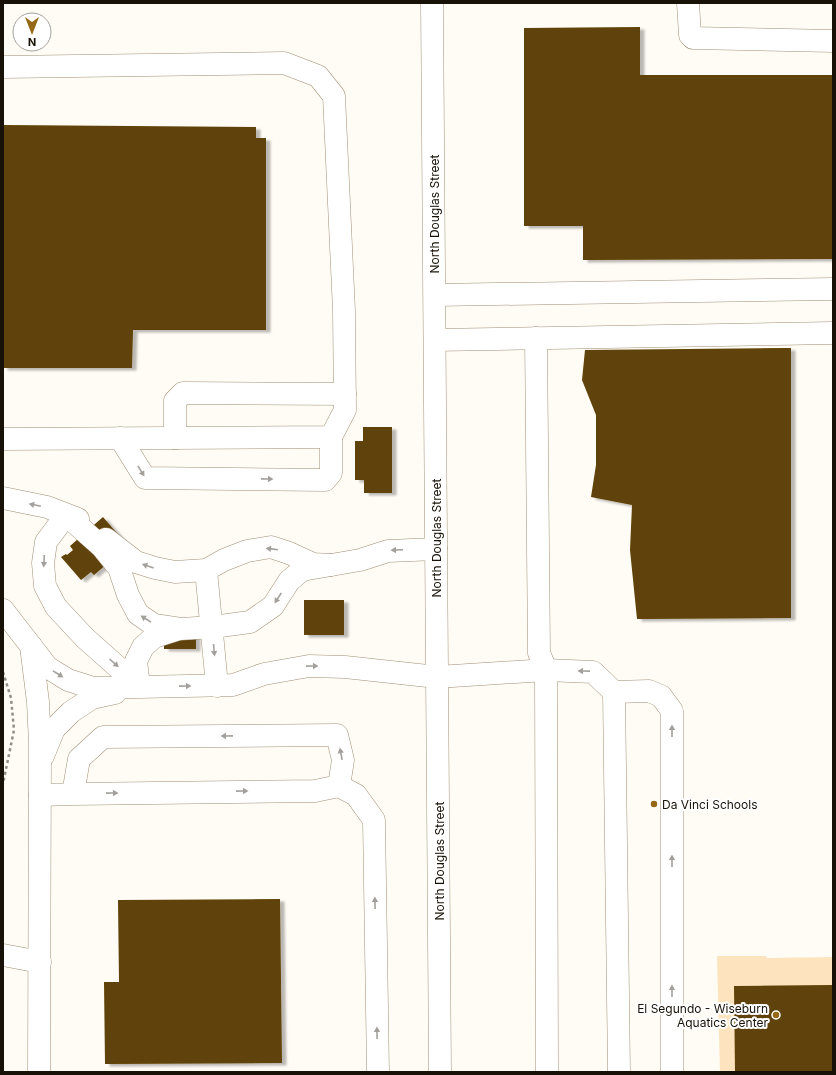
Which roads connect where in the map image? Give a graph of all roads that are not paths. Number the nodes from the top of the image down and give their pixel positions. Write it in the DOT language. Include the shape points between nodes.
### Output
graph roads {
  1 [pos="432,3"];
  2 [pos="688,3"];
  3 [pos="833,41"];
  4 [pos="3,67"];
  5 [pos="833,289"];
  6 [pos="434,294"];
  7 [pos="833,333"];
  8 [pos="536,338"];
  9 [pos="435,340"];
  10 [pos="345,394"];
  11 [pos="332,437"];
  12 [pos="120,438"];
  13 [pos="174,438"];
  14 [pos="3,439"];
  15 [pos="4,498"];
  16 [pos="66,514"];
  17 [pos="436,549"];
  18 [pos="332,565"];
  19 [pos="206,570"];
  20 [pos="3,610"];
  21 [pos="212,627"];
  22 [pos="181,629"];
  23 [pos="31,646"];
  24 [pos="546,670"];
  25 [pos="437,677"];
  26 [pos="139,686"];
  27 [pos="217,686"];
  28 [pos="614,692"];
  29 [pos="40,764"];
  30 [pos="339,786"];
  31 [pos="73,794"];
  32 [pos="40,795"];
  33 [pos="3,955"];
  34 [pos="40,962"];
  35 [pos="39,1072"];
  36 [pos="378,1072"];
  37 [pos="440,1072"];
  38 [pos="547,1072"];
  39 [pos="619,1072"];
  40 [pos="672,1072"];
  1 -- 6 [label="main road, North Douglas Street"];
  2 -- 3 [label="main road" via="690,35 693,38"];
  4 -- 10 [label="main road" via="284,63 318,76 334,96 344,311"];
  5 -- 6 [label="main road"];
  6 -- 9 [label="main road, North Douglas Street"];
  7 -- 8 [label="main road"];
  8 -- 9 [label="main road"];
  8 -- 24 [label="main road" via="539,653"];
  9 -- 17 [label="main road, North Douglas Street"];
  10 -- 11 [label="main road" via="345,410"];
  10 -- 13 [label="main road" via="183,393 175,401"];
  12 -- 11 [label="main road, one-way" via="145,478 325,480 332,473"];
  11 -- 13 [label="main road"];
  12 -- 13 [label="main road"];
  12 -- 14 [label="main road"];
  16 -- 15 [label="main road, one-way" via="47,507"];
  19 -- 16 [label="main road, one-way" via="175,572 136,562 81,520"];
  22 -- 16 [label="main road, one-way" via="154,624 138,614 119,568 102,547"];
  16 -- 26 [label="main road, one-way" via="46,542 43,563 45,586 56,607 85,638"];
  17 -- 18 [label="main road, one-way" via="388,551"];
  17 -- 25 [label="main road, North Douglas Street"];
  18 -- 19 [label="main road, one-way" via="313,564 271,547 247,551"];
  18 -- 21 [label="main road, one-way" via="302,570 289,581 273,606 250,622"];
  19 -- 21 [label="main road"];
  20 -- 23 [label="main road"];
  21 -- 22 [label="main road"];
  21 -- 27 [label="main road, one-way"];
  22 -- 26 [label="main road" via="154,637 143,648 136,661"];
  23 -- 26 [label="main road, one-way" via="47,667 68,680 93,688"];
  23 -- 29 [label="main road" via="38,702"];
  24 -- 25 [label="main road"];
  28 -- 24 [label="main road, one-way" via="593,672"];
  24 -- 38 [label="main road"];
  27 -- 25 [label="main road, one-way" via="233,685 264,674 309,666 345,667"];
  25 -- 37 [label="main road, North Douglas Street"];
  26 -- 27 [label="main road, one-way"];
  26 -- 29 [label="main road" via="92,698 71,712 54,729"];
  28 -- 39 [label="main road"];
  40 -- 28 [label="main road, one-way" via="672,711 661,696 649,691"];
  29 -- 32 [label="main road"];
  31 -- 30 [label="main road, one-way" via="315,791"];
  30 -- 31 [label="main road, one-way" via="343,760 337,734 103,737 79,758"];
  36 -- 30 [label="main road, one-way" via="374,820 356,795"];
  31 -- 32 [label="main road"];
  32 -- 34 [label="main road"];
  33 -- 34 [label="main road"];
  34 -- 35 [label="main road"];
}
